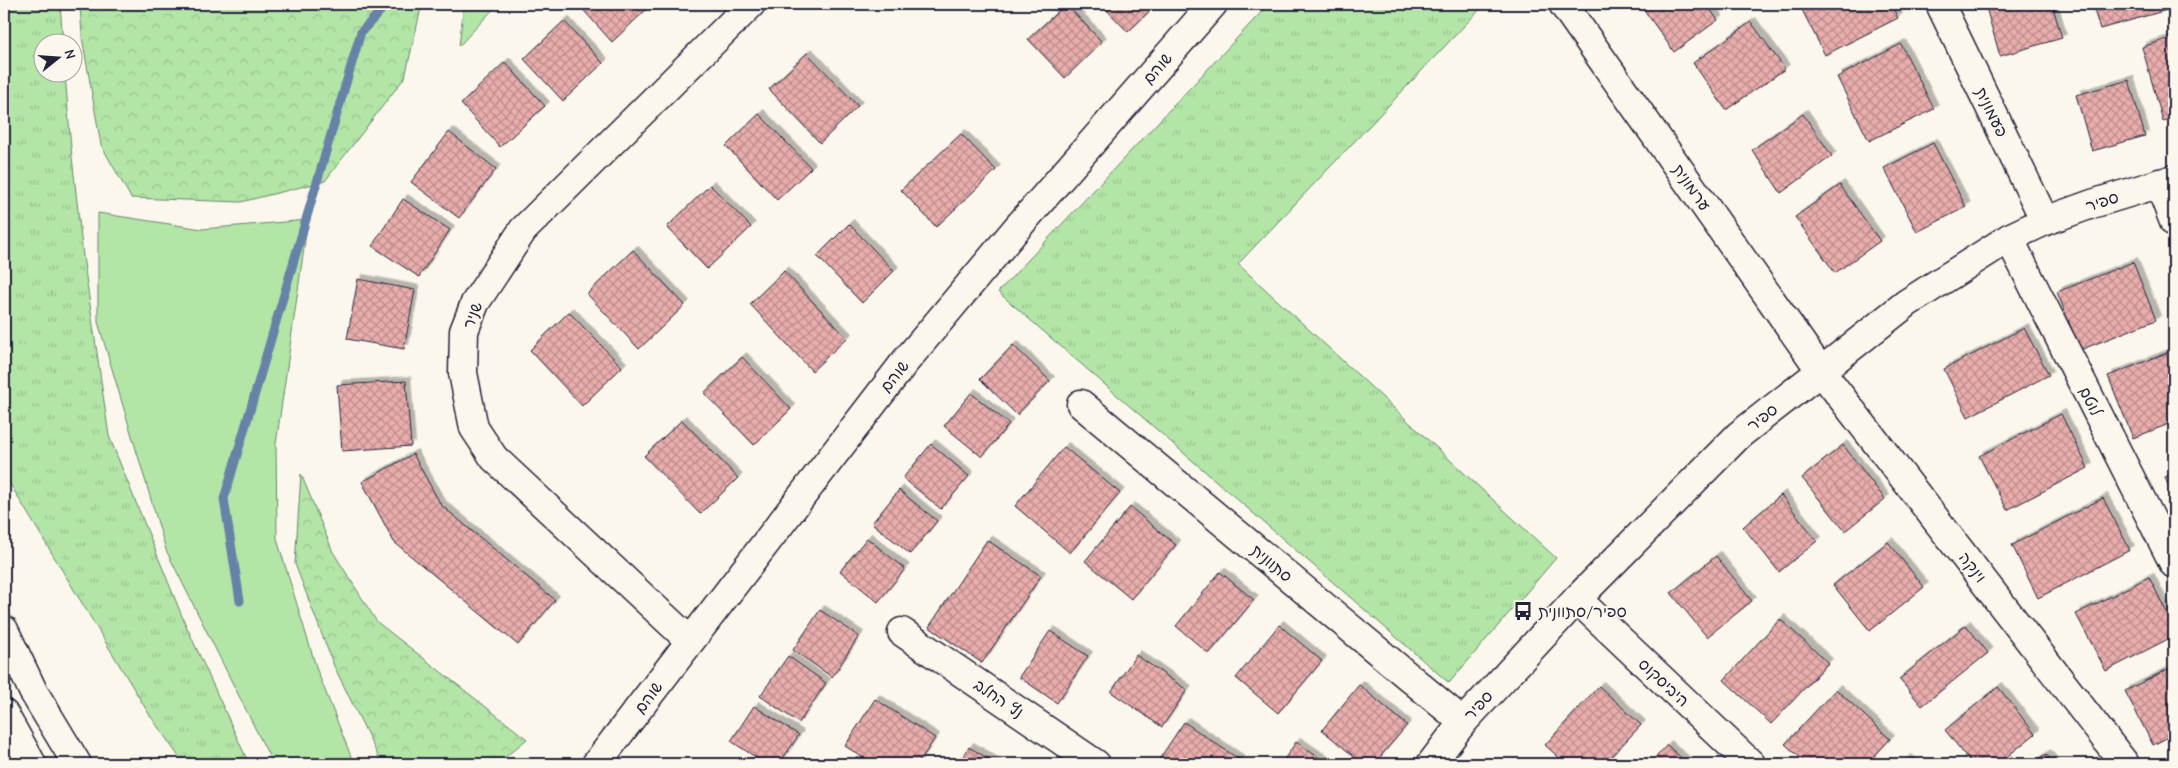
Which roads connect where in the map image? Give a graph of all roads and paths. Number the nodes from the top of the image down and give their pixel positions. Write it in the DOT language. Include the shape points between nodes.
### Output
graph roads {
  1 [pos="751,4"];
  2 [pos="1213,4"];
  3 [pos="1562,4"];
  4 [pos="1940,4"];
  5 [pos="2166,181"];
  6 [pos="2045,221"];
  7 [pos="2174,222"];
  8 [pos="2009,238"];
  9 [pos="1821,371"];
  10 [pos="1081,404"];
  11 [pos="2174,564"];
  12 [pos="1576,599"];
  13 [pos="4,630"];
  14 [pos="902,632"];
  15 [pos="690,641"];
  16 [pos="4,714"];
  17 [pos="1463,722"];
  18 [pos="32,764"];
  19 [pos="77,764"];
  20 [pos="596,764"];
  21 [pos="1096,764"];
  22 [pos="1431,764"];
  23 [pos="1751,764"];
  24 [pos="2125,764"];
  1 -- 15 [label="street, שניר" via="524,230 474,303 464,331 463,373 474,428 494,458"];
  2 -- 15 [label="street, שוהם" via="904,363"];
  3 -- 9 [label="street, ערמונית"];
  4 -- 6 [label="street, פעמונית"];
  5 -- 6 [label="street, ספיר"];
  5 -- 7 [label="street"];
  6 -- 8 [label="street, ספיר"];
  8 -- 9 [label="street, ספיר" via="1907,303"];
  8 -- 11 [label="street, לוטם"];
  9 -- 12 [label="street, ספיר" via="1739,435"];
  9 -- 24 [label="street, וינקה"];
  10 -- 17 [label="street, סתוונית"];
  12 -- 17 [label="street, ספיר"];
  12 -- 23 [label="street, היביסקוס"];
  13 -- 19 [label="street" via="33,691"];
  14 -- 21 [label="street, נץ החלב"];
  15 -- 20 [label="street, שוהם"];
  16 -- 18 [label="street"];
  17 -- 22 [label="street, ספיר"];
}
